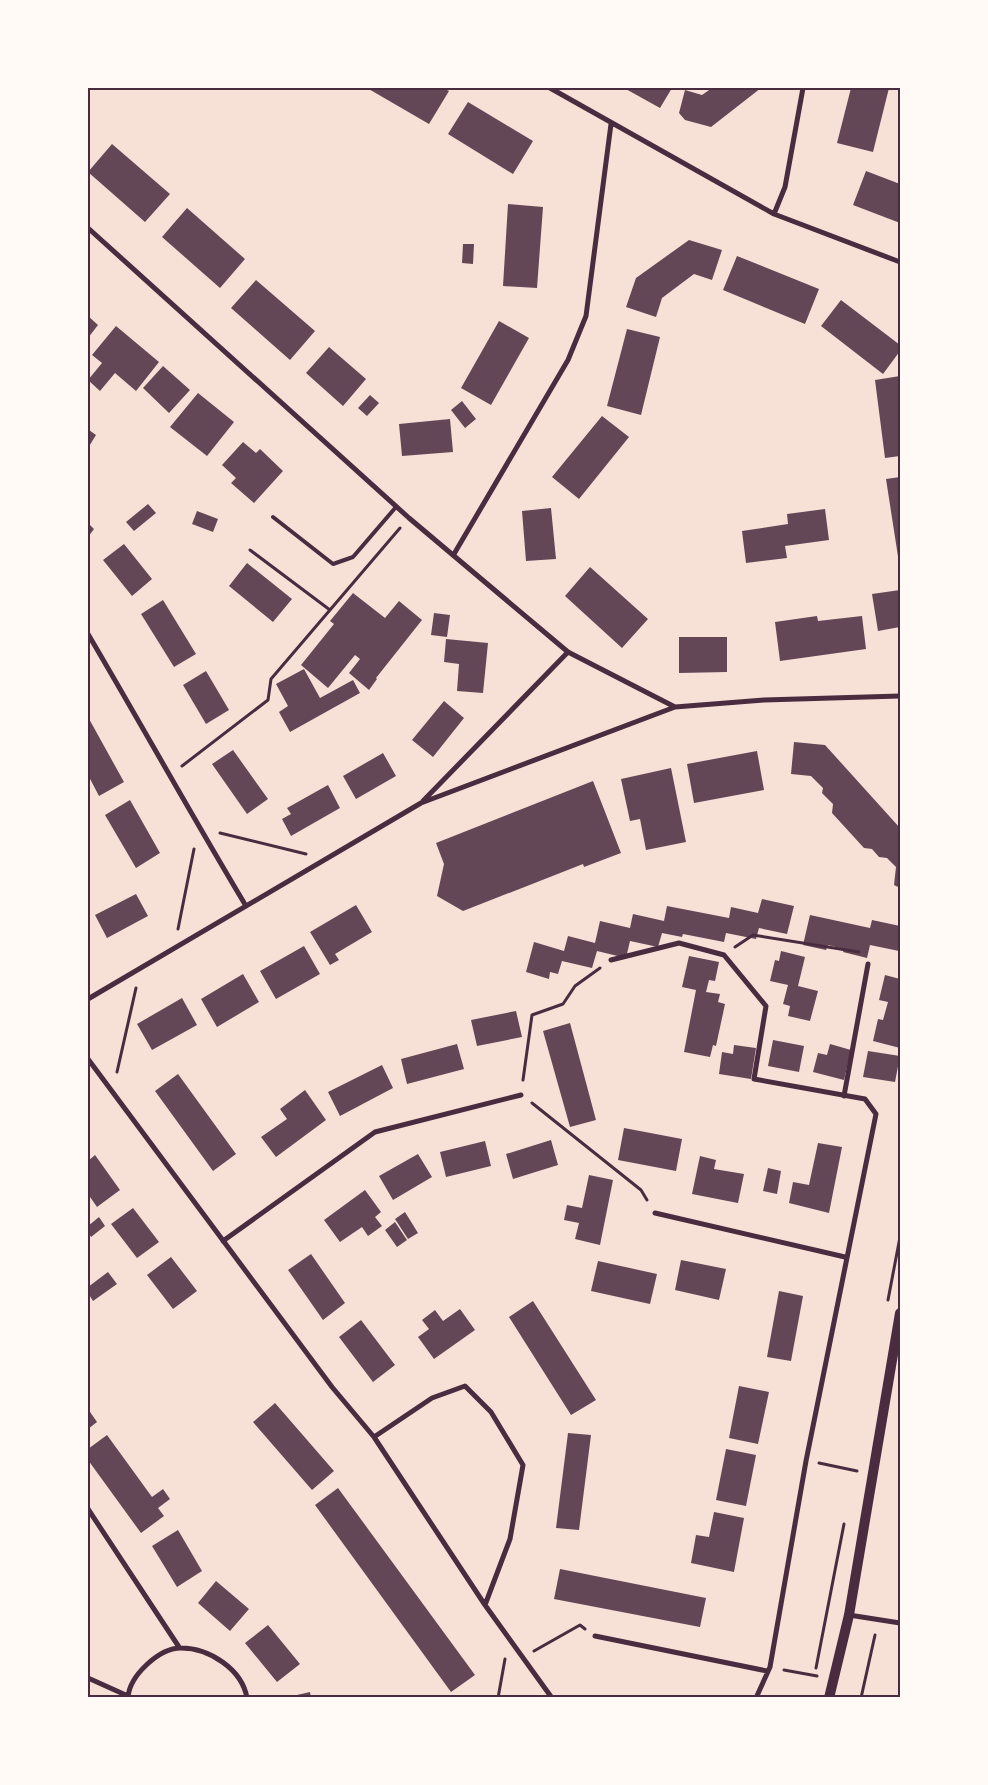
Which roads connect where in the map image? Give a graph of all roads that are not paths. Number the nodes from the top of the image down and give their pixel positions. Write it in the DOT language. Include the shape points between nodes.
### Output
graph roads {
  1 [pos="550,88"];
  2 [pos="803,88"];
  3 [pos="611,124"];
  4 [pos="774,214"];
  5 [pos="88,228"];
  6 [pos="900,262"];
  7 [pos="396,506"];
  8 [pos="273,517"];
  9 [pos="454,554"];
  10 [pos="88,634"];
  11 [pos="568,652"];
  12 [pos="900,696"];
  13 [pos="675,707"];
  14 [pos="421,803"];
  15 [pos="246,906"];
  16 [pos="611,960"];
  17 [pos="868,964"];
  18 [pos="88,999"];
  19 [pos="88,1059"];
  20 [pos="521,1095"];
  21 [pos="844,1096"];
  22 [pos="655,1213"];
  23 [pos="223,1241"];
  24 [pos="845,1257"];
  25 [pos="900,1313"];
  26 [pos="374,1438"];
  27 [pos="88,1509"];
  28 [pos="485,1604"];
  29 [pos="849,1615"];
  30 [pos="900,1623"];
  31 [pos="595,1636"];
  32 [pos="179,1647"];
  33 [pos="768,1669"];
  34 [pos="88,1678"];
  35 [pos="128,1697"];
  36 [pos="247,1698"];
  37 [pos="552,1698"];
  38 [pos="756,1698"];
  39 [pos="829,1698"];
  1 -- 3 [label="street"];
  2 -- 4 [label="street" via="785,187"];
  3 -- 4 [label="street"];
  3 -- 9 [label="street" via="586,316 568,360"];
  4 -- 6 [label="street"];
  5 -- 7 [label="street"];
  7 -- 8 [label="lane" via="353,557 333,564"];
  7 -- 9 [label="street"];
  9 -- 11 [label="street"];
  10 -- 15 [label="street"];
  11 -- 13 [label="street"];
  11 -- 14 [label="street"];
  12 -- 13 [label="street" via="764,700"];
  13 -- 14 [label="street"];
  14 -- 15 [label="street"];
  15 -- 18 [label="street"];
  16 -- 21 [label="street" via="679,943 724,955 766,1006 754,1079"];
  17 -- 21 [label="street"];
  19 -- 23 [label="street"];
  20 -- 23 [label="street" via="375,1132"];
  21 -- 24 [label="street" via="865,1099 876,1114"];
  22 -- 24 [label="street"];
  23 -- 26 [label="street"];
  24 -- 33 [label="street"];
  25 -- 29 [label="main road"];
  26 -- 28 [label="street"];
  26 -- 28 [label="street" via="432,1398 465,1386 491,1412 522,1464 510,1539"];
  27 -- 32 [label="street"];
  28 -- 37 [label="street"];
  29 -- 30 [label="street"];
  29 -- 39 [label="main road"];
  31 -- 33 [label="street"];
  32 -- 35 [label="street" via="144,1665 130,1684"];
  32 -- 36 [label="street" via="204,1651 234,1670"];
  33 -- 38 [label="street"];
  34 -- 35 [label="street"];
}
